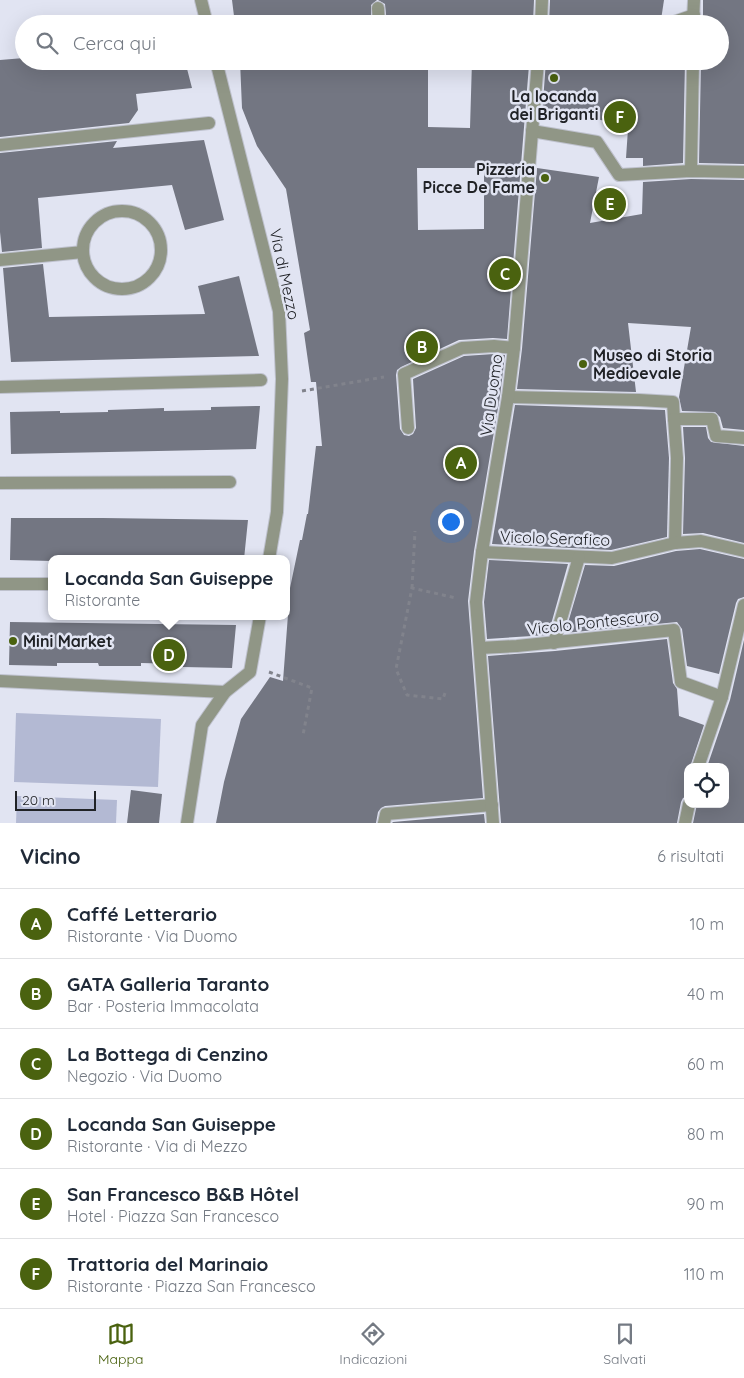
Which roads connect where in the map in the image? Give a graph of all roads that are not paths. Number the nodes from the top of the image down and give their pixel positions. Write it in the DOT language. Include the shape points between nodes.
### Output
graph roads {
  1 [pos="201,0"];
  2 [pos="542,0"];
  3 [pos="694,0"];
  4 [pos="378,8"];
  5 [pos="205,15"];
  6 [pos="378,15"];
  7 [pos="541,15"];
  8 [pos="693,15"];
  9 [pos="218,70"];
  10 [pos="537,70"];
  11 [pos="693,70"];
  12 [pos="209,123"];
  13 [pos="532,131"];
  14 [pos="0,145"];
  15 [pos="691,170"];
  16 [pos="744,172"];
  17 [pos="83,252"];
  18 [pos="0,260"];
  19 [pos="514,348"];
  20 [pos="261,380"];
  21 [pos="0,387"];
  22 [pos="508,397"];
  23 [pos="674,419"];
  24 [pos="408,428"];
  25 [pos="744,438"];
  26 [pos="230,482"];
  27 [pos="0,483"];
  28 [pos="675,543"];
  29 [pos="744,551"];
  30 [pos="482,552"];
  31 [pos="270,555"];
  32 [pos="579,557"];
  33 [pos="0,584"];
  34 [pos="48,584"];
  35 [pos="744,605"];
  36 [pos="259,620"];
  37 [pos="554,643"];
  38 [pos="480,648"];
  39 [pos="0,681"];
  40 [pos="225,692"];
  41 [pos="722,697"];
  42 [pos="699,763"];
  43 [pos="492,805"];
  44 [pos="688,808"];
  45 [pos="385,819"];
  46 [pos="187,823"];
  47 [pos="493,823"];
  48 [pos="685,823"];
  1 -- 5 [label="street"];
  2 -- 7 [label="street"];
  3 -- 8 [label="street"];
  4 -- 6 [label="street"];
  9 -- 31 [label="street, Via di Mezzo" via="279,311 282,379 277,512"];
  10 -- 13 [label="street, Via Duomo"];
  11 -- 15 [label="street"];
  12 -- 14 [label="street"];
  13 -- 15 [label="street" via="597,142 619,174"];
  13 -- 19 [label="street, Via Duomo"];
  15 -- 16 [label="street"];
  17 -- 17 [label="street" via="90,228 102,216 115,211 130,212 149,222 161,246 154,273 138,286 124,289 107,286 93,276"];
  17 -- 18 [label="street"];
  19 -- 22 [label="street, Via Duomo"];
  19 -- 24 [label="street" via="462,348 404,374"];
  20 -- 21 [label="street"];
  22 -- 23 [label="street" via="673,402"];
  22 -- 30 [label="street, Via Duomo"];
  23 -- 25 [label="street" via="712,419 716,436"];
  23 -- 28 [label="street" via="677,458"];
  26 -- 27 [label="street"];
  28 -- 29 [label="street, Vicolo Serafico" via="701,541"];
  28 -- 32 [label="street, Vicolo Serafico" via="612,558"];
  30 -- 32 [label="street, Vicolo Serafico"];
  30 -- 38 [label="street, Via Duomo" via="476,602"];
  32 -- 37 [label="street"];
  33 -- 34 [label="street"];
  35 -- 41 [label="street"];
  36 -- 40 [label="street" via="250,672"];
  37 -- 38 [label="street, Vicolo Pontescuro"];
  37 -- 41 [label="street, Vicolo Pontescuro" via="674,630 681,682"];
  38 -- 43 [label="street, Via Duomo"];
  39 -- 40 [label="street"];
  40 -- 46 [label="street" via="202,725"];
  41 -- 42 [label="street"];
  43 -- 45 [label="street"];
  43 -- 47 [label="street, Via Duomo"];
  44 -- 48 [label="street"];
}
